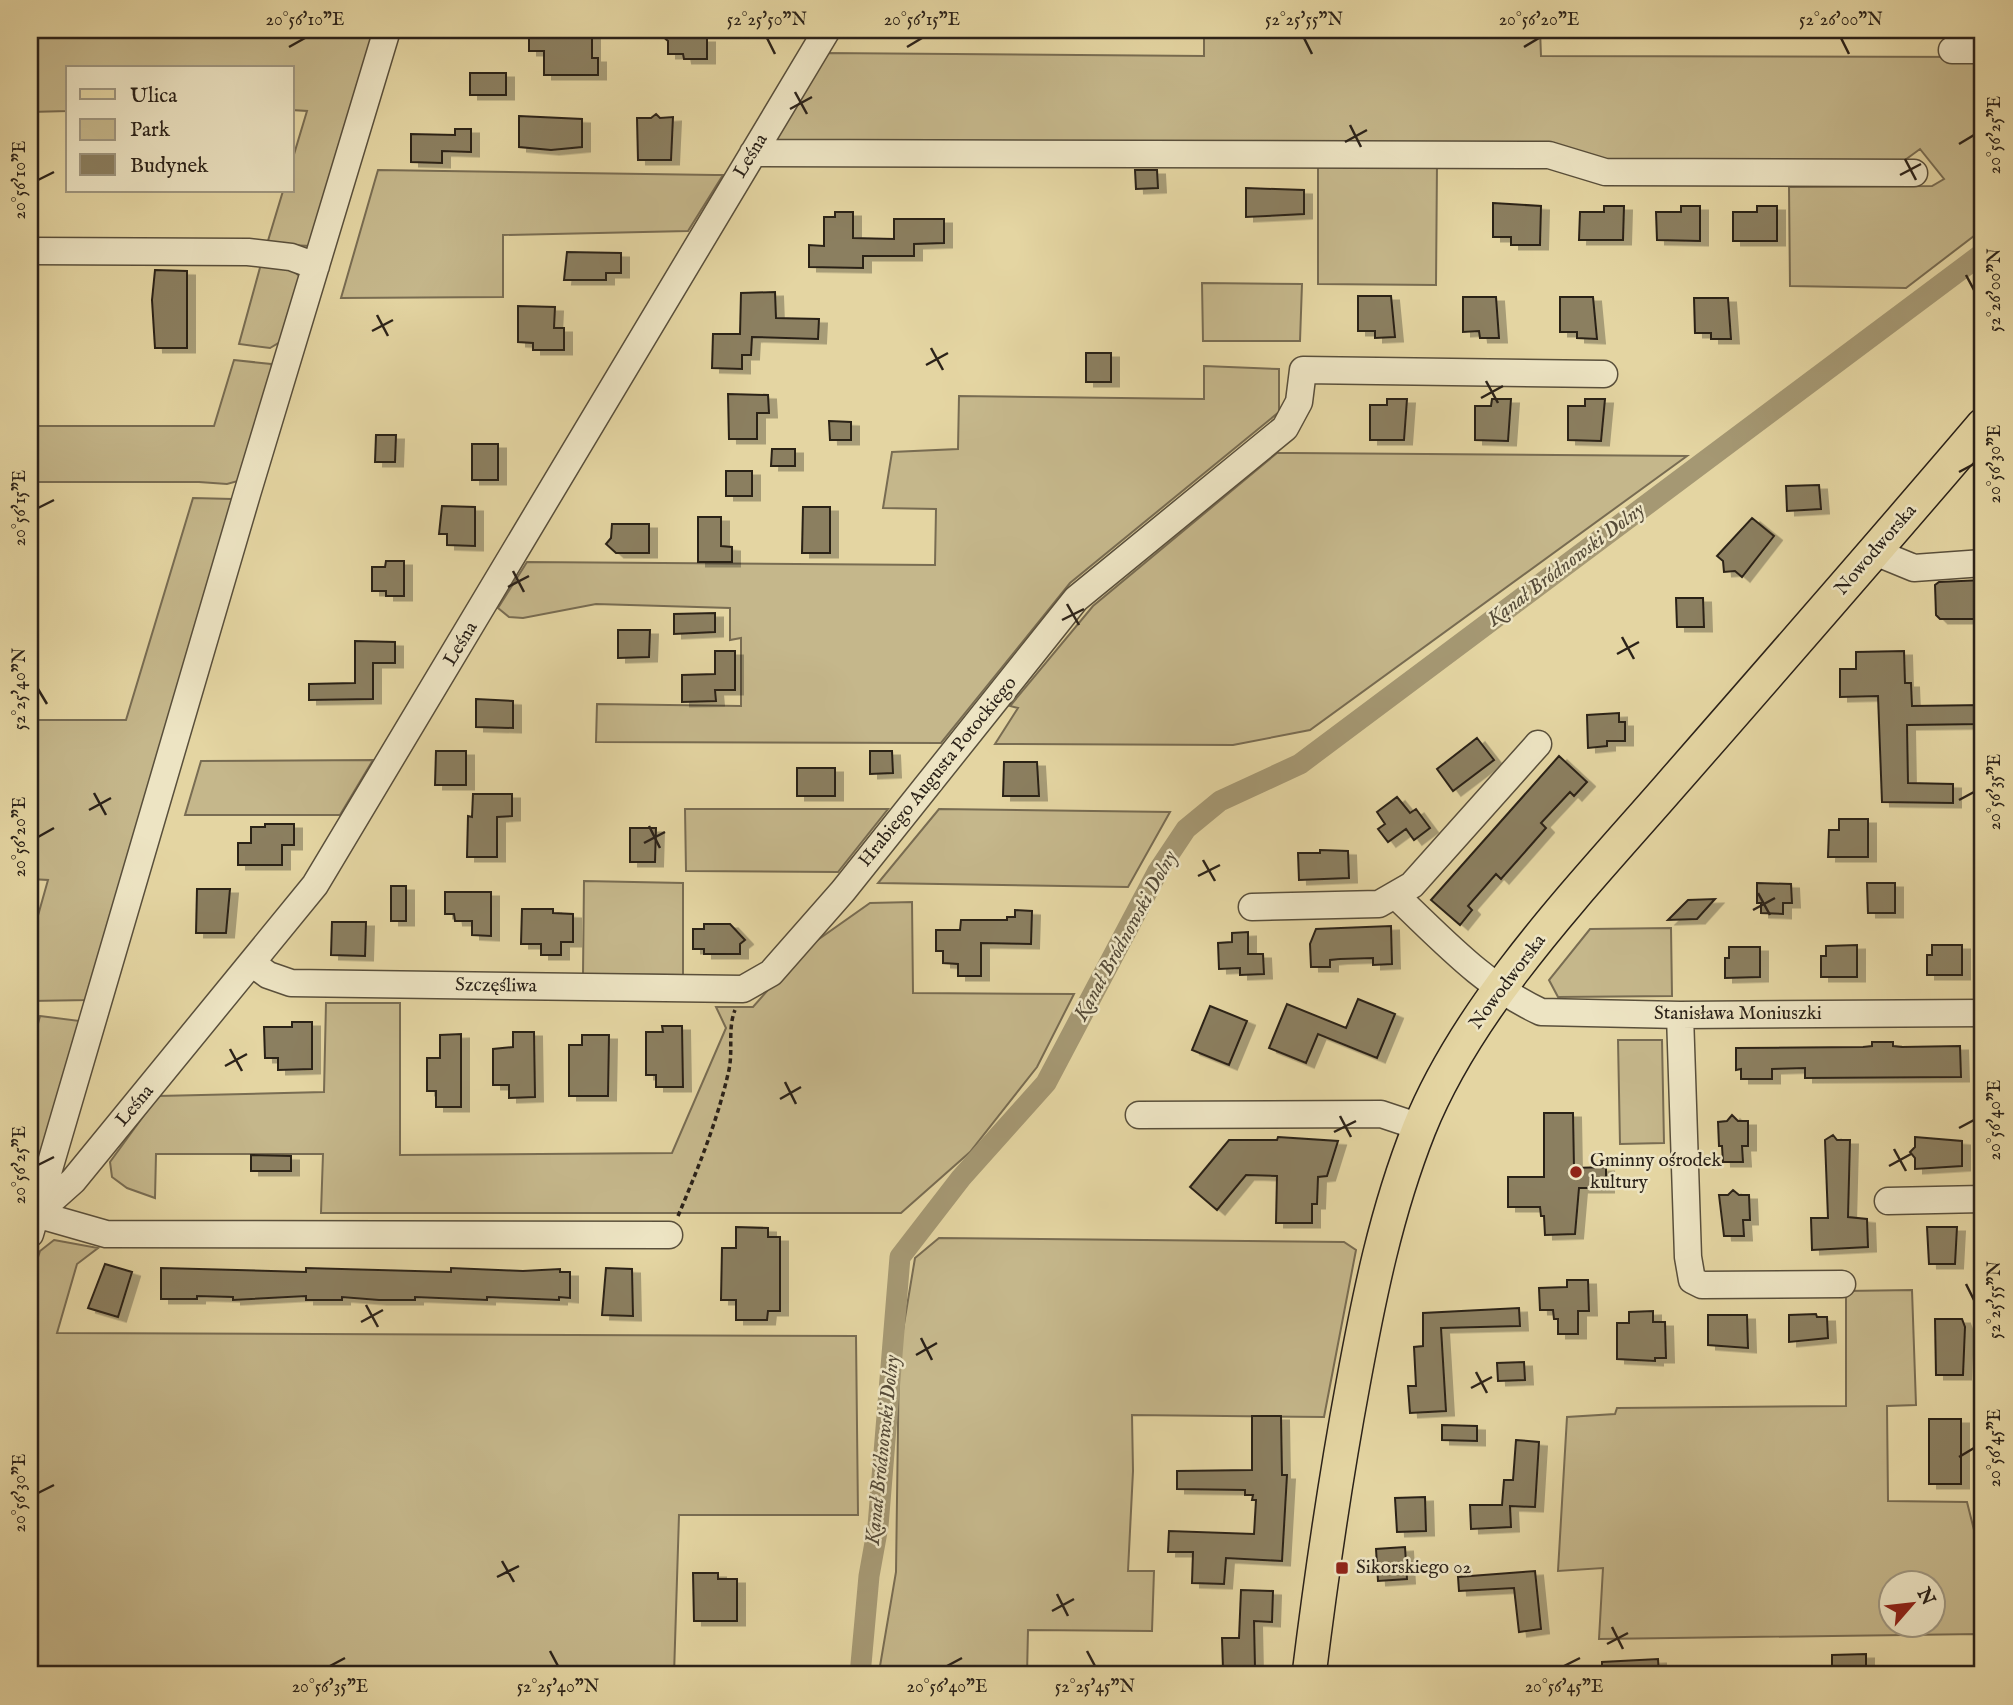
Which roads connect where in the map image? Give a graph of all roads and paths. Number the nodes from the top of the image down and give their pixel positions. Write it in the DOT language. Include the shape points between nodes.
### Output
graph roads {
  1 [pos="387,30"];
  2 [pos="827,30"];
  3 [pos="1952,50"];
  4 [pos="1983,50"];
  5 [pos="753,153"];
  6 [pos="1914,173"];
  7 [pos="30,251"];
  8 [pos="316,266"];
  9 [pos="1604,374"];
  10 [pos="1983,425"];
  11 [pos="1875,552"];
  12 [pos="1983,562"];
  13 [pos="1538,744"];
  14 [pos="1395,895"];
  15 [pos="1252,907"];
  16 [pos="253,964"];
  17 [pos="1500,987"];
  18 [pos="743,989"];
  19 [pos="1983,1013"];
  20 [pos="1679,1015"];
  21 [pos="1139,1115"];
  22 [pos="1420,1127"];
  23 [pos="1983,1199"];
  24 [pos="1888,1201"];
  25 [pos="33,1224"];
  26 [pos="669,1235"];
  27 [pos="1842,1284"];
  28 [pos="1309,1675"];
  1 -- 8 [label="street"];
  2 -- 5 [label="street, Leśna"];
  3 -- 4 [label="street"];
  5 -- 6 [label="street" via="1549,155 1605,173"];
  5 -- 16 [label="street, Leśna" via="330,860"];
  7 -- 8 [label="street" via="248,252 291,257"];
  8 -- 25 [label="street"];
  9 -- 18 [label="street, Hrabiego Augusta Potockiego" via="1303,370 1299,402 1285,428 1076,600 843,891 771,973"];
  10 -- 11 [label="main road, Nowodworska"];
  11 -- 12 [label="street" via="1914,568"];
  11 -- 17 [label="main road, Nowodworska"];
  13 -- 14 [label="street" via="1412,885"];
  14 -- 15 [label="street" via="1379,904"];
  14 -- 17 [label="street, Stanisława Moniuszki"];
  16 -- 18 [label="street, Szczęśliwa" via="291,984"];
  16 -- 25 [label="street, Leśna"];
  17 -- 20 [label="street, Stanisława Moniuszki" via="1541,1012"];
  17 -- 22 [label="main road, Nowodworska" via="1465,1038"];
  18 -- 26 [label="path" via="730,1022 733,1048 716,1116"];
  19 -- 20 [label="street, Stanisława Moniuszki"];
  20 -- 27 [label="street" via="1692,1280 1702,1285"];
  21 -- 22 [label="street" via="1381,1114"];
  22 -- 28 [label="main road, Nowodworska" via="1382,1241 1369,1298 1328,1523"];
  23 -- 24 [label="street"];
  25 -- 26 [label="street" via="106,1234"];
}
